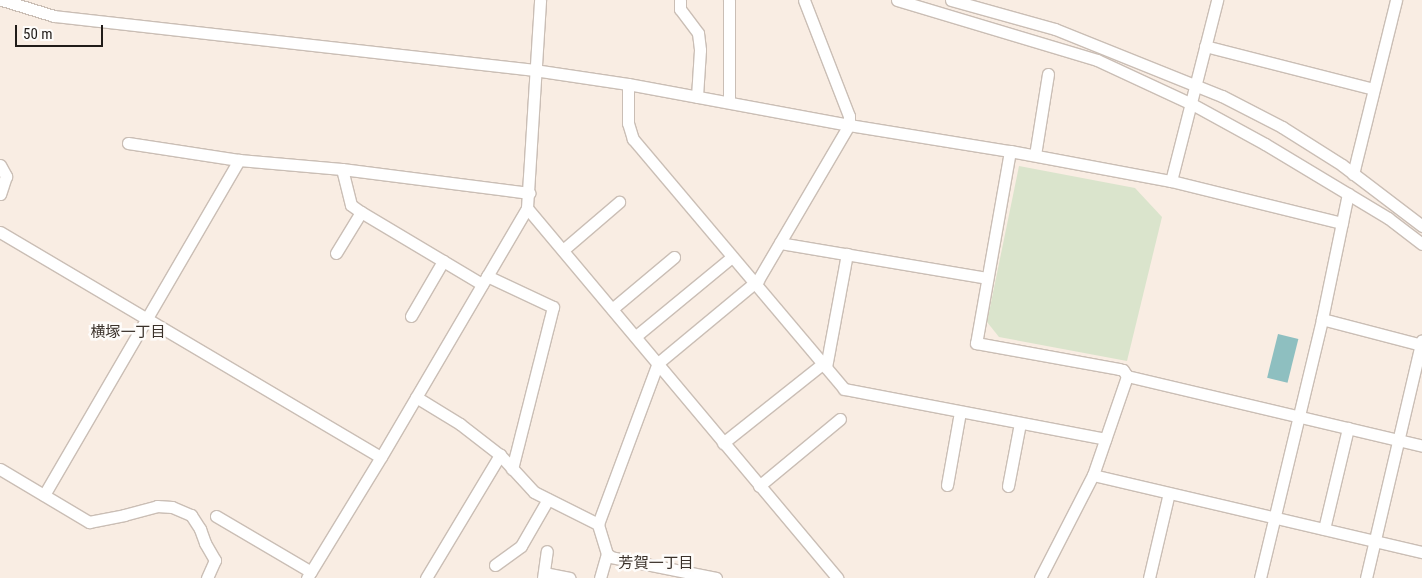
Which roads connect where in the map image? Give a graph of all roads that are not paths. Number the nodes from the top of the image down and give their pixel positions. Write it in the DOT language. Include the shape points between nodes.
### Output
graph roads {
  1 [pos="2,0"];
  2 [pos="540,0"];
  3 [pos="680,0"];
  4 [pos="729,0"];
  5 [pos="804,0"];
  6 [pos="897,0"];
  7 [pos="951,0"];
  8 [pos="1217,0"];
  9 [pos="1396,0"];
  10 [pos="1205,46"];
  11 [pos="534,70"];
  12 [pos="1048,74"];
  13 [pos="628,84"];
  14 [pos="1196,86"];
  15 [pos="1374,88"];
  16 [pos="697,96"];
  17 [pos="729,102"];
  18 [pos="1192,104"];
  19 [pos="849,125"];
  20 [pos="128,143"];
  21 [pos="1010,151"];
  22 [pos="1035,155"];
  23 [pos="238,160"];
  24 [pos="0,165"];
  25 [pos="342,169"];
  26 [pos="1353,174"];
  27 [pos="1171,181"];
  28 [pos="529,193"];
  29 [pos="0,194"];
  30 [pos="1348,194"];
  31 [pos="619,202"];
  32 [pos="527,208"];
  33 [pos="361,212"];
  34 [pos="1342,223"];
  35 [pos="1422,226"];
  36 [pos="0,232"];
  37 [pos="780,243"];
  38 [pos="1422,244"];
  39 [pos="562,250"];
  40 [pos="336,254"];
  41 [pos="847,254"];
  42 [pos="674,257"];
  43 [pos="732,257"];
  44 [pos="443,261"];
  45 [pos="987,278"];
  46 [pos="484,280"];
  47 [pos="755,284"];
  48 [pos="612,308"];
  49 [pos="411,316"];
  50 [pos="146,318"];
  51 [pos="1322,319"];
  52 [pos="636,336"];
  53 [pos="1422,343"];
  54 [pos="658,363"];
  55 [pos="824,366"];
  56 [pos="1126,376"];
  57 [pos="416,397"];
  58 [pos="960,412"];
  59 [pos="1298,416"];
  60 [pos="840,419"];
  61 [pos="1020,423"];
  62 [pos="1348,428"];
  63 [pos="1105,439"];
  64 [pos="1398,440"];
  65 [pos="723,443"];
  66 [pos="1422,446"];
  67 [pos="381,456"];
  68 [pos="500,456"];
  69 [pos="0,469"];
  70 [pos="512,469"];
  71 [pos="1093,475"];
  72 [pos="947,485"];
  73 [pos="759,486"];
  74 [pos="1008,486"];
  75 [pos="1169,493"];
  76 [pos="44,495"];
  77 [pos="548,499"];
  78 [pos="216,516"];
  79 [pos="1276,517"];
  80 [pos="598,524"];
  81 [pos="1324,529"];
  82 [pos="1374,542"];
  83 [pos="547,551"];
  84 [pos="1422,552"];
  85 [pos="607,554"];
  86 [pos="495,565"];
  87 [pos="666,573"];
  88 [pos="309,575"];
  89 [pos="544,576"];
  90 [pos="207,578"];
  91 [pos="426,578"];
  92 [pos="570,578"];
  93 [pos="600,578"];
  94 [pos="716,578"];
  95 [pos="837,578"];
  96 [pos="1040,578"];
  97 [pos="1149,578"];
  98 [pos="1260,578"];
  99 [pos="1366,578"];
  1 -- 11 [label="street" via="54,16"];
  2 -- 11 [label="street"];
  3 -- 16 [label="street" via="680,9 698,33"];
  4 -- 17 [label="street"];
  5 -- 19 [label="street" via="849,116"];
  6 -- 18 [label="street" via="1097,60"];
  7 -- 14 [label="street" via="1055,30"];
  8 -- 10 [label="street"];
  9 -- 15 [label="street"];
  10 -- 14 [label="street"];
  10 -- 15 [label="street"];
  11 -- 13 [label="street"];
  11 -- 28 [label="street"];
  12 -- 22 [label="street"];
  13 -- 16 [label="street"];
  13 -- 43 [label="street" via="628,122 633,139"];
  14 -- 18 [label="street"];
  14 -- 26 [label="street" via="1282,127"];
  15 -- 26 [label="street"];
  16 -- 17 [label="street"];
  17 -- 19 [label="street"];
  18 -- 27 [label="street"];
  18 -- 30 [label="street"];
  19 -- 21 [label="street"];
  19 -- 37 [label="street"];
  20 -- 23 [label="street"];
  21 -- 22 [label="street"];
  21 -- 45 [label="street"];
  22 -- 27 [label="street"];
  23 -- 25 [label="street"];
  23 -- 50 [label="street"];
  24 -- 29 [label="street" via="6,176"];
  25 -- 28 [label="street"];
  25 -- 33 [label="street" via="350,206"];
  26 -- 35 [label="street"];
  27 -- 34 [label="street"];
  28 -- 32 [label="street"];
  30 -- 34 [label="street"];
  30 -- 38 [label="street" via="1388,218"];
  31 -- 39 [label="street"];
  32 -- 39 [label="street"];
  32 -- 46 [label="street"];
  33 -- 40 [label="street"];
  33 -- 44 [label="street"];
  34 -- 51 [label="street"];
  36 -- 50 [label="street"];
  37 -- 41 [label="street"];
  37 -- 47 [label="street"];
  39 -- 48 [label="street"];
  41 -- 45 [label="street"];
  41 -- 55 [label="street"];
  42 -- 48 [label="street"];
  43 -- 47 [label="street"];
  43 -- 52 [label="street"];
  44 -- 46 [label="street"];
  44 -- 49 [label="street"];
  45 -- 56 [label="street" via="976,343 1119,368"];
  46 -- 57 [label="street"];
  46 -- 70 [label="street" via="553,307"];
  47 -- 54 [label="street"];
  47 -- 55 [label="street"];
  48 -- 52 [label="street"];
  50 -- 67 [label="street"];
  50 -- 76 [label="street"];
  51 -- 53 [label="street"];
  51 -- 59 [label="street"];
  52 -- 54 [label="street"];
  53 -- 64 [label="street"];
  54 -- 65 [label="street"];
  54 -- 80 [label="street"];
  55 -- 58 [label="street" via="844,389"];
  55 -- 65 [label="street"];
  56 -- 59 [label="street"];
  56 -- 63 [label="street"];
  57 -- 67 [label="street"];
  57 -- 68 [label="street" via="460,424"];
  58 -- 61 [label="street"];
  58 -- 72 [label="street"];
  59 -- 62 [label="street"];
  59 -- 79 [label="street"];
  60 -- 73 [label="street"];
  61 -- 63 [label="street"];
  61 -- 74 [label="street"];
  62 -- 64 [label="street"];
  62 -- 81 [label="street"];
  63 -- 71 [label="street"];
  64 -- 66 [label="street"];
  64 -- 82 [label="street"];
  65 -- 73 [label="street"];
  67 -- 88 [label="street"];
  68 -- 70 [label="street"];
  68 -- 91 [label="street"];
  69 -- 76 [label="street"];
  70 -- 77 [label="street" via="534,492"];
  71 -- 75 [label="street"];
  71 -- 96 [label="street"];
  73 -- 95 [label="street"];
  75 -- 79 [label="street"];
  75 -- 97 [label="street"];
  76 -- 90 [label="street" via="89,522 156,506 172,507 191,515 215,560"];
  77 -- 80 [label="street"];
  77 -- 86 [label="street" via="521,546"];
  78 -- 88 [label="street"];
  79 -- 81 [label="street"];
  79 -- 98 [label="street"];
  80 -- 85 [label="street"];
  81 -- 82 [label="street"];
  82 -- 84 [label="street"];
  82 -- 99 [label="street"];
  83 -- 89 [label="street"];
  85 -- 87 [label="street"];
  85 -- 93 [label="street"];
  87 -- 94 [label="street"];
  89 -- 92 [label="street"];
}
